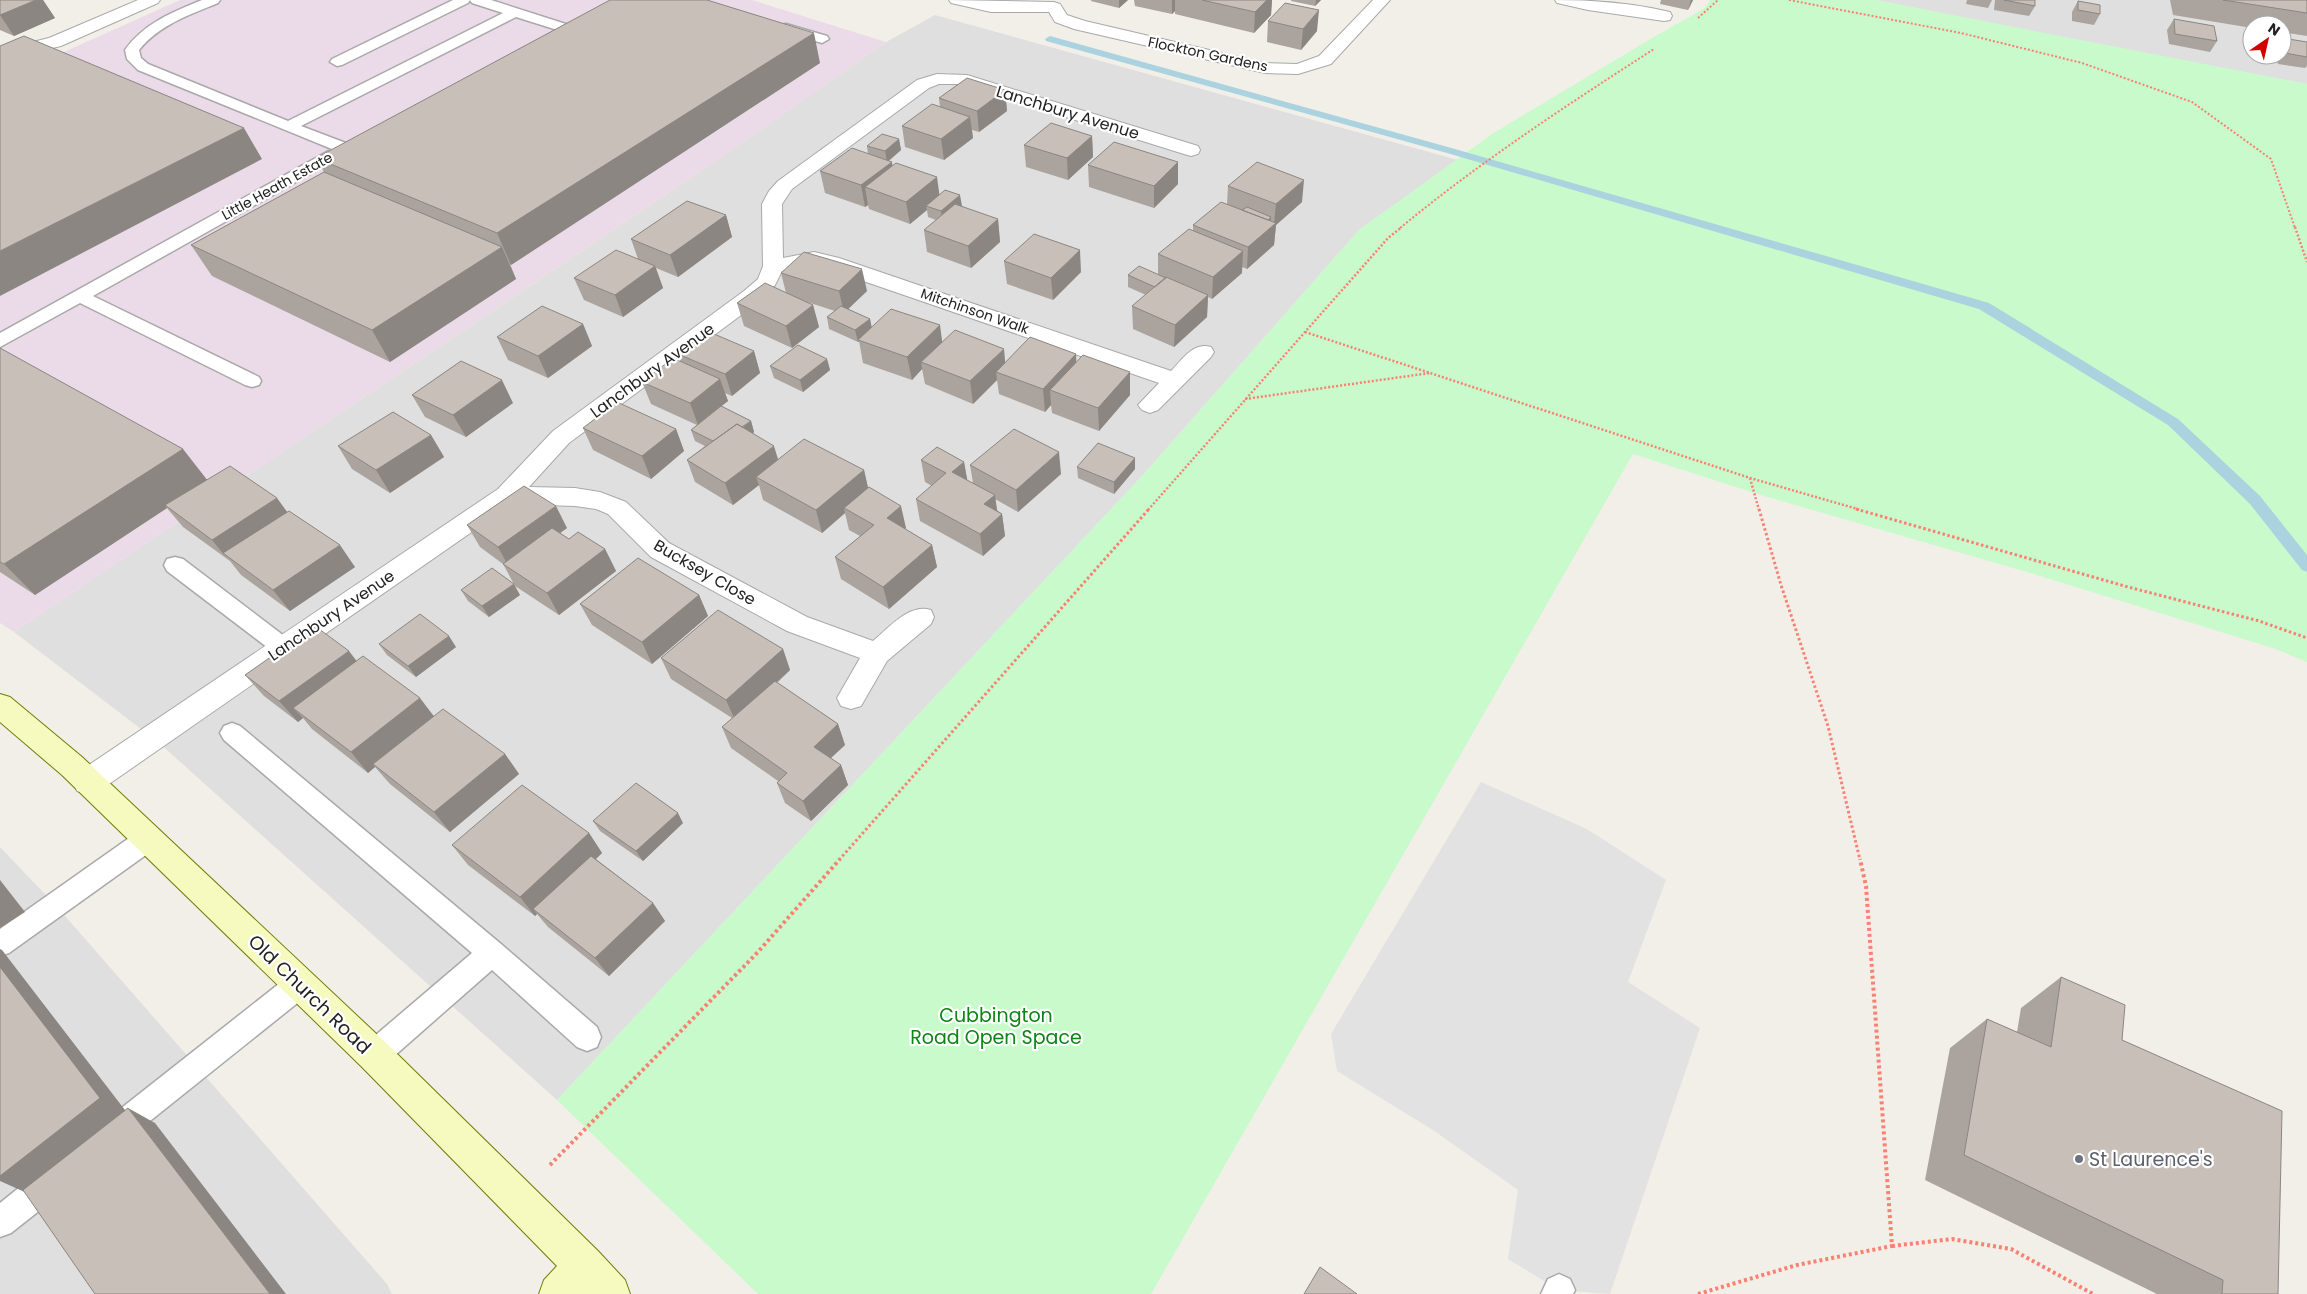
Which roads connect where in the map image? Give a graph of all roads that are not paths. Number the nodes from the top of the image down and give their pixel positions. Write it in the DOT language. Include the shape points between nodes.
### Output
graph roads {
  1 [pos="152,0"];
  2 [pos="213,0"];
  3 [pos="464,0"];
  4 [pos="478,0"];
  5 [pos="957,0"];
  6 [pos="1382,0"];
  7 [pos="1563,0"];
  8 [pos="1056,3"];
  9 [pos="514,12"];
  10 [pos="1664,16"];
  11 [pos="584,20"];
  12 [pos="776,25"];
  13 [pos="567,29"];
  14 [pos="550,38"];
  15 [pos="822,39"];
  16 [pos="0,55"];
  17 [pos="337,62"];
  18 [pos="289,126"];
  19 [pos="361,140"];
  20 [pos="344,149"];
  21 [pos="1191,150"];
  22 [pos="773,266"];
  23 [pos="80,296"];
  24 [pos="0,342"];
  25 [pos="1202,352"];
  26 [pos="1175,380"];
  27 [pos="252,381"];
  28 [pos="1150,405"];
  29 [pos="507,495"];
  30 [pos="175,565"];
  31 [pos="920,617"];
  32 [pos="284,648"];
  33 [pos="877,653"];
  34 [pos="851,698"];
  35 [pos="0,705"];
  36 [pos="232,733"];
  37 [pos="88,782"];
  38 [pos="148,839"];
  39 [pos="0,944"];
  40 [pos="492,953"];
  41 [pos="300,984"];
  42 [pos="587,1037"];
  43 [pos="374,1055"];
  44 [pos="94,1148"];
  45 [pos="70,1166"];
  46 [pos="0,1222"];
  47 [pos="584,1265"];
  48 [pos="558,1294"];
  49 [pos="611,1294"];
  1 -- 16 [label="street" via="55,42"];
  2 -- 18 [label="lane" via="151,30 132,50 134,59 143,67"];
  3 -- 17 [label="lane"];
  4 -- 9 [label="lane"];
  5 -- 8 [label="street" via="992,8"];
  6 -- 8 [label="street, Flockton Gardens" via="1326,60 1298,69 1265,68 1080,25 1060,18"];
  7 -- 10 [label="street" via="1592,8"];
  9 -- 13 [label="lane"];
  9 -- 18 [label="lane"];
  11 -- 13 [label="lane"];
  12 -- 15 [label="lane"];
  13 -- 14 [label="lane"];
  18 -- 20 [label="lane"];
  19 -- 20 [label="lane, Little Heath Estate"];
  20 -- 23 [label="lane, Little Heath Estate"];
  21 -- 22 [label="street, Lanchbury Avenue" via="961,79 938,79 923,84 785,185 776,195 772,204"];
  22 -- 26 [label="street, Mitchinson Walk" via="814,258 832,262"];
  22 -- 29 [label="street, Lanchbury Avenue" via="768,282 752,296 561,437"];
  23 -- 24 [label="lane, Little Heath Estate"];
  23 -- 27 [label="lane"];
  25 -- 26 [label="street"];
  26 -- 28 [label="street"];
  29 -- 32 [label="street, Lanchbury Avenue"];
  29 -- 33 [label="street, Bucksey Close" via="575,497 617,508 660,550 797,624"];
  30 -- 32 [label="lane"];
  31 -- 33 [label="street"];
  32 -- 37 [label="street, Lanchbury Avenue"];
  33 -- 34 [label="street"];
  35 -- 37 [label="main road, Old Church Road"];
  36 -- 40 [label="lane"];
  37 -- 38 [label="main road, Old Church Road"];
  38 -- 39 [label="lane"];
  38 -- 41 [label="main road, Old Church Road"];
  40 -- 42 [label="lane"];
  40 -- 43 [label="lane"];
  41 -- 43 [label="main road, Old Church Road"];
  41 -- 44 [label="lane"];
  43 -- 47 [label="main road, Old Church Road"];
  45 -- 46 [label="lane"];
  47 -- 48 [label="main road"];
  47 -- 49 [label="main road, Old Church Road"];
}
